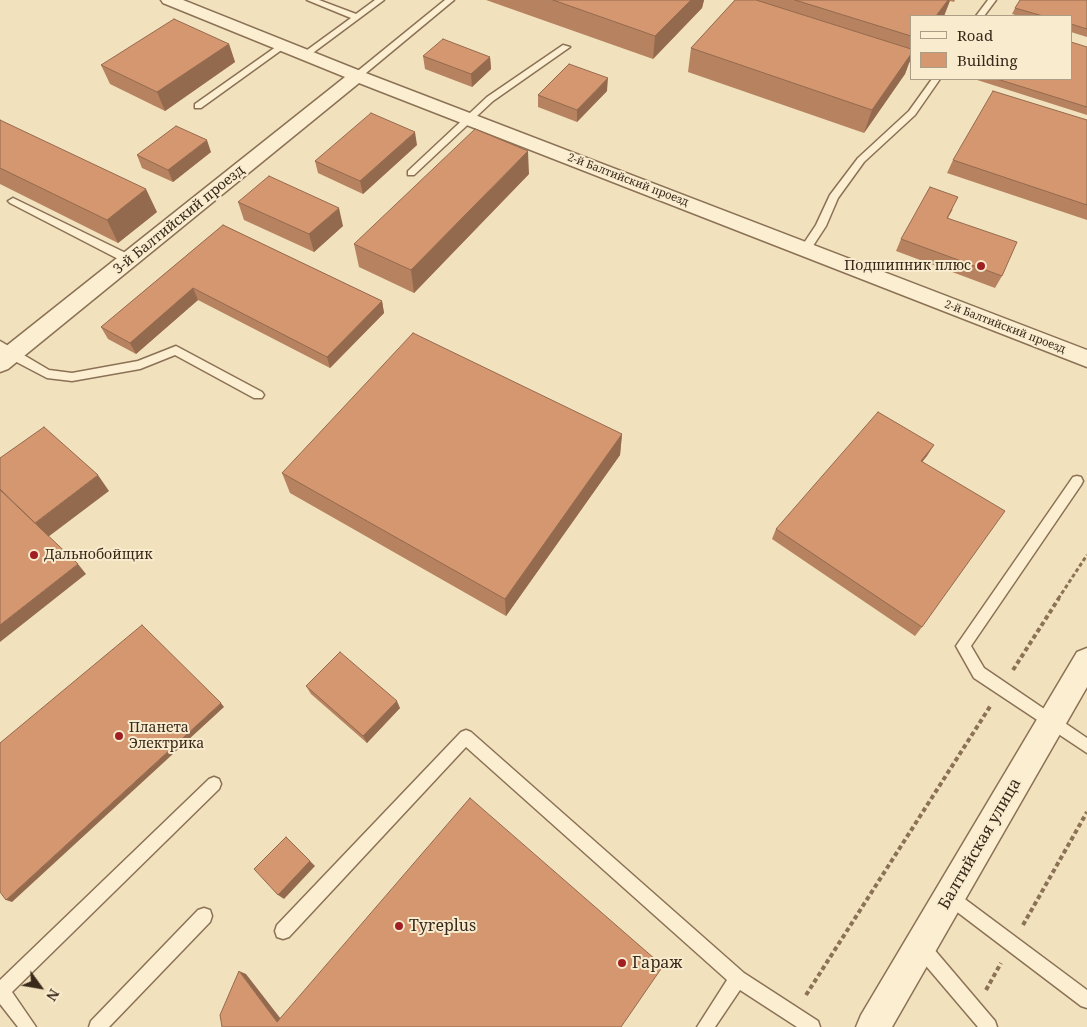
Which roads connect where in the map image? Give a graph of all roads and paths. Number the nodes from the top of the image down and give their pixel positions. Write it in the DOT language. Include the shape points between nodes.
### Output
graph roads {
  1 [pos="169,0"];
  2 [pos="311,0"];
  3 [pos="380,0"];
  4 [pos="450,0"];
  5 [pos="992,0"];
  6 [pos="981,15"];
  7 [pos="357,17"];
  8 [pos="283,46"];
  9 [pos="566,47"];
  10 [pos="306,55"];
  11 [pos="357,76"];
  12 [pos="935,80"];
  13 [pos="198,106"];
  14 [pos="468,118"];
  15 [pos="411,173"];
  16 [pos="13,201"];
  17 [pos="805,249"];
  18 [pos="130,260"];
  19 [pos="4,354"];
  20 [pos="1087,359"];
  21 [pos="258,395"];
  22 [pos="1077,481"];
  23 [pos="1087,555"];
  24 [pos="1087,661"];
  25 [pos="1002,688"];
  26 [pos="1051,721"];
  27 [pos="1087,746"];
  28 [pos="214,784"];
  29 [pos="1087,812"];
  30 [pos="950,896"];
  31 [pos="204,916"];
  32 [pos="283,931"];
  33 [pos="1012,944"];
  34 [pos="920,946"];
  35 [pos="738,979"];
  36 [pos="0,991"];
  37 [pos="1087,1000"];
  38 [pos="976,1009"];
  39 [pos="793,1015"];
  40 [pos="28,1027"];
  41 [pos="97,1027"];
  42 [pos="705,1027"];
  43 [pos="812,1027"];
  44 [pos="873,1027"];
  45 [pos="989,1027"];
  1 -- 8 [label="street, 2-й Балтийский проезд"];
  2 -- 7 [label="lane"];
  3 -- 7 [label="lane"];
  4 -- 11 [label="lane"];
  5 -- 6 [label="lane"];
  7 -- 10 [label="lane"];
  8 -- 10 [label="street, 2-й Балтийский проезд"];
  8 -- 13 [label="lane"];
  9 -- 14 [label="lane"];
  10 -- 11 [label="street, 2-й Балтийский проезд"];
  11 -- 14 [label="street, 2-й Балтийский проезд"];
  11 -- 18 [label="street, 3-й Балтийский проезд"];
  12 -- 17 [label="lane" via="912,113 861,160 833,197 821,226"];
  14 -- 15 [label="lane"];
  14 -- 17 [label="street, 2-й Балтийский проезд"];
  16 -- 18 [label="lane"];
  17 -- 20 [label="street, 2-й Балтийский проезд"];
  18 -- 19 [label="street, 3-й Балтийский проезд"];
  19 -- 21 [label="lane" via="47,374 72,377 140,365 176,350"];
  22 -- 25 [label="lane" via="963,646 979,674"];
  23 -- 25 [label="path"];
  24 -- 26 [label="street, Балтийская улица"];
  25 -- 26 [label="lane"];
  25 -- 39 [label="path"];
  26 -- 27 [label="lane"];
  26 -- 30 [label="street, Балтийская улица"];
  28 -- 36 [label="lane"];
  29 -- 33 [label="path"];
  30 -- 33 [label="lane"];
  30 -- 34 [label="street, Балтийская улица"];
  31 -- 41 [label="lane"];
  32 -- 35 [label="lane" via="466,736"];
  33 -- 37 [label="lane"];
  33 -- 38 [label="path"];
  34 -- 38 [label="lane"];
  34 -- 44 [label="street, Балтийская улица"];
  35 -- 39 [label="lane"];
  35 -- 42 [label="lane"];
  36 -- 40 [label="lane"];
  38 -- 45 [label="lane"];
  39 -- 43 [label="lane"];
}
